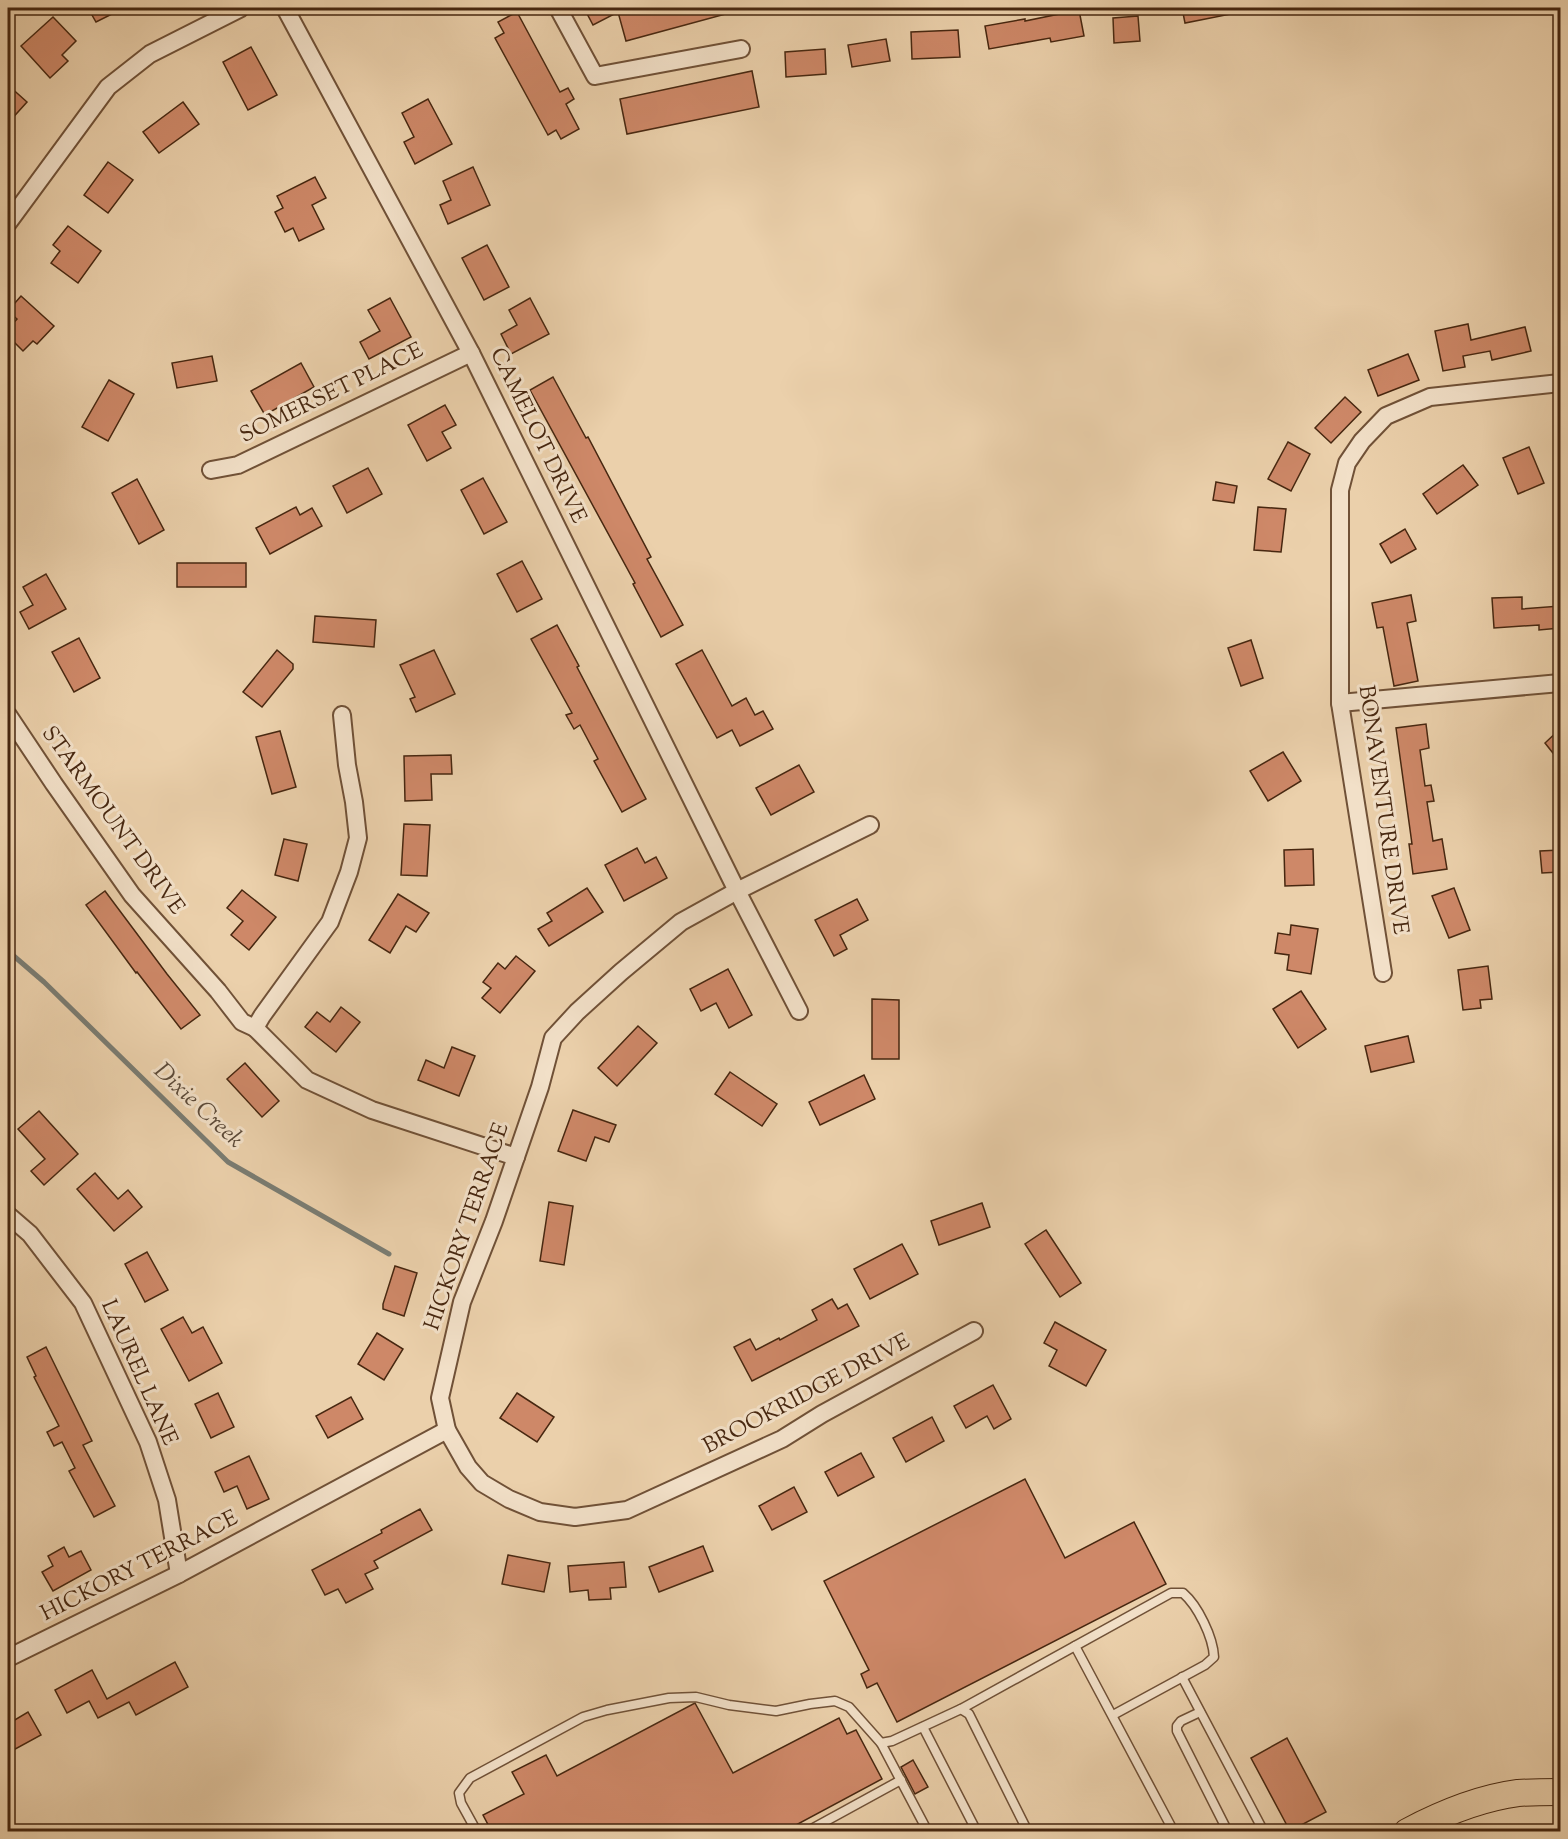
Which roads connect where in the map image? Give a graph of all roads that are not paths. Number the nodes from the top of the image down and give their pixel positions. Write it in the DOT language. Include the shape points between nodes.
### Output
graph roads {
  1 [pos="241,8"];
  2 [pos="285,8"];
  3 [pos="558,8"];
  4 [pos="741,49"];
  5 [pos="8,223"];
  6 [pos="471,353"];
  7 [pos="1560,383"];
  8 [pos="211,470"];
  9 [pos="1560,683"];
  10 [pos="1340,703"];
  11 [pos="8,715"];
  12 [pos="342,715"];
  13 [pos="870,825"];
  14 [pos="737,891"];
  15 [pos="1383,973"];
  16 [pos="799,1011"];
  17 [pos="255,1028"];
  18 [pos="516,1157"];
  19 [pos="8,1215"];
  20 [pos="974,1331"];
  21 [pos="447,1430"];
  22 [pos="179,1574"];
  23 [pos="1075,1646"];
  24 [pos="8,1658"];
  25 [pos="1182,1677"];
  26 [pos="961,1709"];
  27 [pos="1200,1712"];
  28 [pos="1113,1715"];
  29 [pos="923,1726"];
  30 [pos="880,1743"];
  31 [pos="901,1780"];
  32 [pos="1560,1792"];
  33 [pos="477,1832"];
  34 [pos="806,1832"];
  35 [pos="928,1832"];
  36 [pos="977,1832"];
  37 [pos="1028,1832"];
  38 [pos="1174,1832"];
  39 [pos="1228,1832"];
  40 [pos="1264,1832"];
  41 [pos="1407,1832"];
  1 -- 5 [label="street" via="150,54 108,87"];
  2 -- 6 [label="street, CAMELOT DRIVE"];
  3 -- 4 [label="street" via="595,76"];
  6 -- 8 [label="street, SOMERSET PLACE" via="238,465"];
  6 -- 14 [label="street, CAMELOT DRIVE"];
  7 -- 10 [label="street, BONAVENTURE DRIVE" via="1430,398 1386,416 1362,441 1347,463 1340,490"];
  9 -- 10 [label="street"];
  10 -- 15 [label="street, BONAVENTURE DRIVE"];
  11 -- 17 [label="street, STARMOUNT DRIVE" via="132,895 242,1022"];
  12 -- 17 [label="street" via="358,838 349,872 330,922"];
  13 -- 14 [label="street, HICKORY TERRACE"];
  14 -- 16 [label="street, CAMELOT DRIVE"];
  14 -- 18 [label="street, HICKORY TERRACE" via="681,922 621,972 553,1038"];
  17 -- 18 [label="street, STARMOUNT DRIVE" via="307,1080 372,1110"];
  18 -- 21 [label="street, HICKORY TERRACE" via="462,1302 440,1398"];
  19 -- 22 [label="street, LAUREL LANE" via="30,1234 83,1304 148,1442 167,1500"];
  20 -- 21 [label="street, BROOKRIDGE DRIVE" via="782,1439 627,1510 575,1517 540,1512 509,1499 482,1483"];
  21 -- 22 [label="street, HICKORY TERRACE"];
  22 -- 24 [label="street, HICKORY TERRACE"];
  23 -- 25 [label="lane" via="1171,1593 1183,1593 1192,1601 1214,1646 1215,1657"];
  23 -- 26 [label="lane"];
  23 -- 28 [label="lane"];
  25 -- 27 [label="lane"];
  25 -- 28 [label="lane"];
  26 -- 29 [label="lane"];
  26 -- 37 [label="lane" via="969,1714"];
  27 -- 39 [label="lane" via="1177,1725 1177,1731"];
  27 -- 40 [label="lane"];
  28 -- 38 [label="lane"];
  29 -- 30 [label="lane"];
  29 -- 36 [label="lane"];
  30 -- 31 [label="lane"];
  30 -- 33 [label="lane" via="849,1707 835,1701 776,1711 696,1697 669,1698 607,1710 583,1718 470,1778 459,1793"];
  31 -- 34 [label="lane"];
  31 -- 35 [label="lane"];
  32 -- 41 [label="main road" via="1517,1793 1478,1803"];
}
